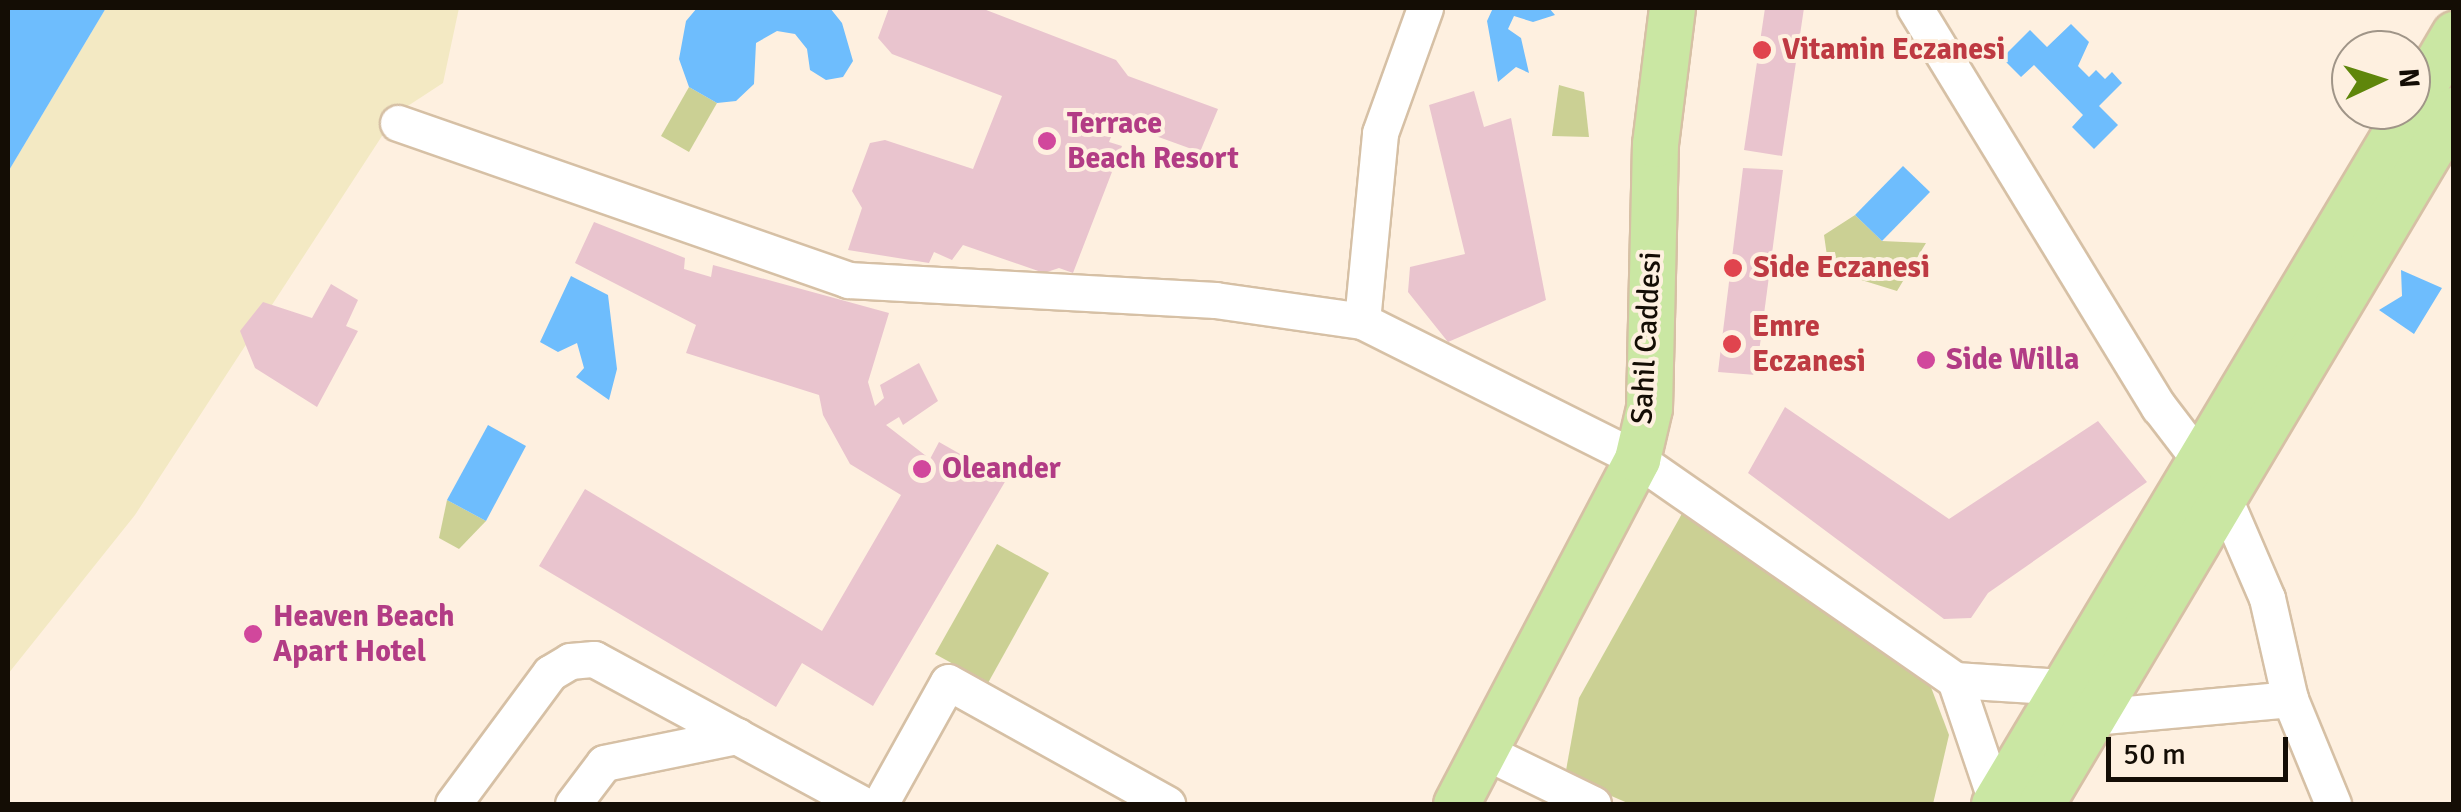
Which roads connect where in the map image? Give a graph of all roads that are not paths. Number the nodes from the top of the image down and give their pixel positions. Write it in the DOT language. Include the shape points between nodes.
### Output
graph roads {
  1 [pos="1425,8"];
  2 [pos="1672,8"];
  3 [pos="1915,8"];
  4 [pos="2454,34"];
  5 [pos="2431,73"];
  6 [pos="2454,110"];
  7 [pos="398,123"];
  8 [pos="2397,130"];
  9 [pos="1362,321"];
  10 [pos="1638,458"];
  11 [pos="2198,458"];
  12 [pos="2223,496"];
  13 [pos="1955,680"];
  14 [pos="2290,699"];
  15 [pos="2078,702"];
  16 [pos="737,736"];
  17 [pos="1486,752"];
  18 [pos="873,800"];
  19 [pos="1995,803"];
  20 [pos="453,804"];
  21 [pos="573,804"];
  22 [pos="1167,804"];
  23 [pos="1456,804"];
  24 [pos="1593,804"];
  25 [pos="2041,804"];
  26 [pos="2333,804"];
  1 -- 9 [label="street" via="1380,132"];
  2 -- 10 [label="main road, Sahil Caddesi" via="1655,144 1648,408"];
  3 -- 11 [label="street" via="2159,408"];
  4 -- 5 [label="main road"];
  6 -- 12 [label="main road"];
  7 -- 9 [label="street" via="848,280 1215,300"];
  8 -- 11 [label="main road"];
  9 -- 10 [label="street"];
  10 -- 13 [label="street"];
  10 -- 17 [label="main road, Sahil Caddesi"];
  11 -- 12 [label="main road"];
  11 -- 15 [label="main road"];
  12 -- 14 [label="street" via="2267,598"];
  12 -- 15 [label="main road"];
  13 -- 15 [label="street"];
  13 -- 19 [label="street"];
  14 -- 15 [label="street"];
  14 -- 26 [label="street"];
  15 -- 19 [label="main road"];
  15 -- 25 [label="main road"];
  16 -- 18 [label="street"];
  16 -- 20 [label="street" via="594,659 570,661 550,672"];
  16 -- 21 [label="street" via="604,763"];
  17 -- 23 [label="main road, Sahil Caddesi"];
  17 -- 24 [label="street"];
  18 -- 22 [label="street" via="948,682"];
}
